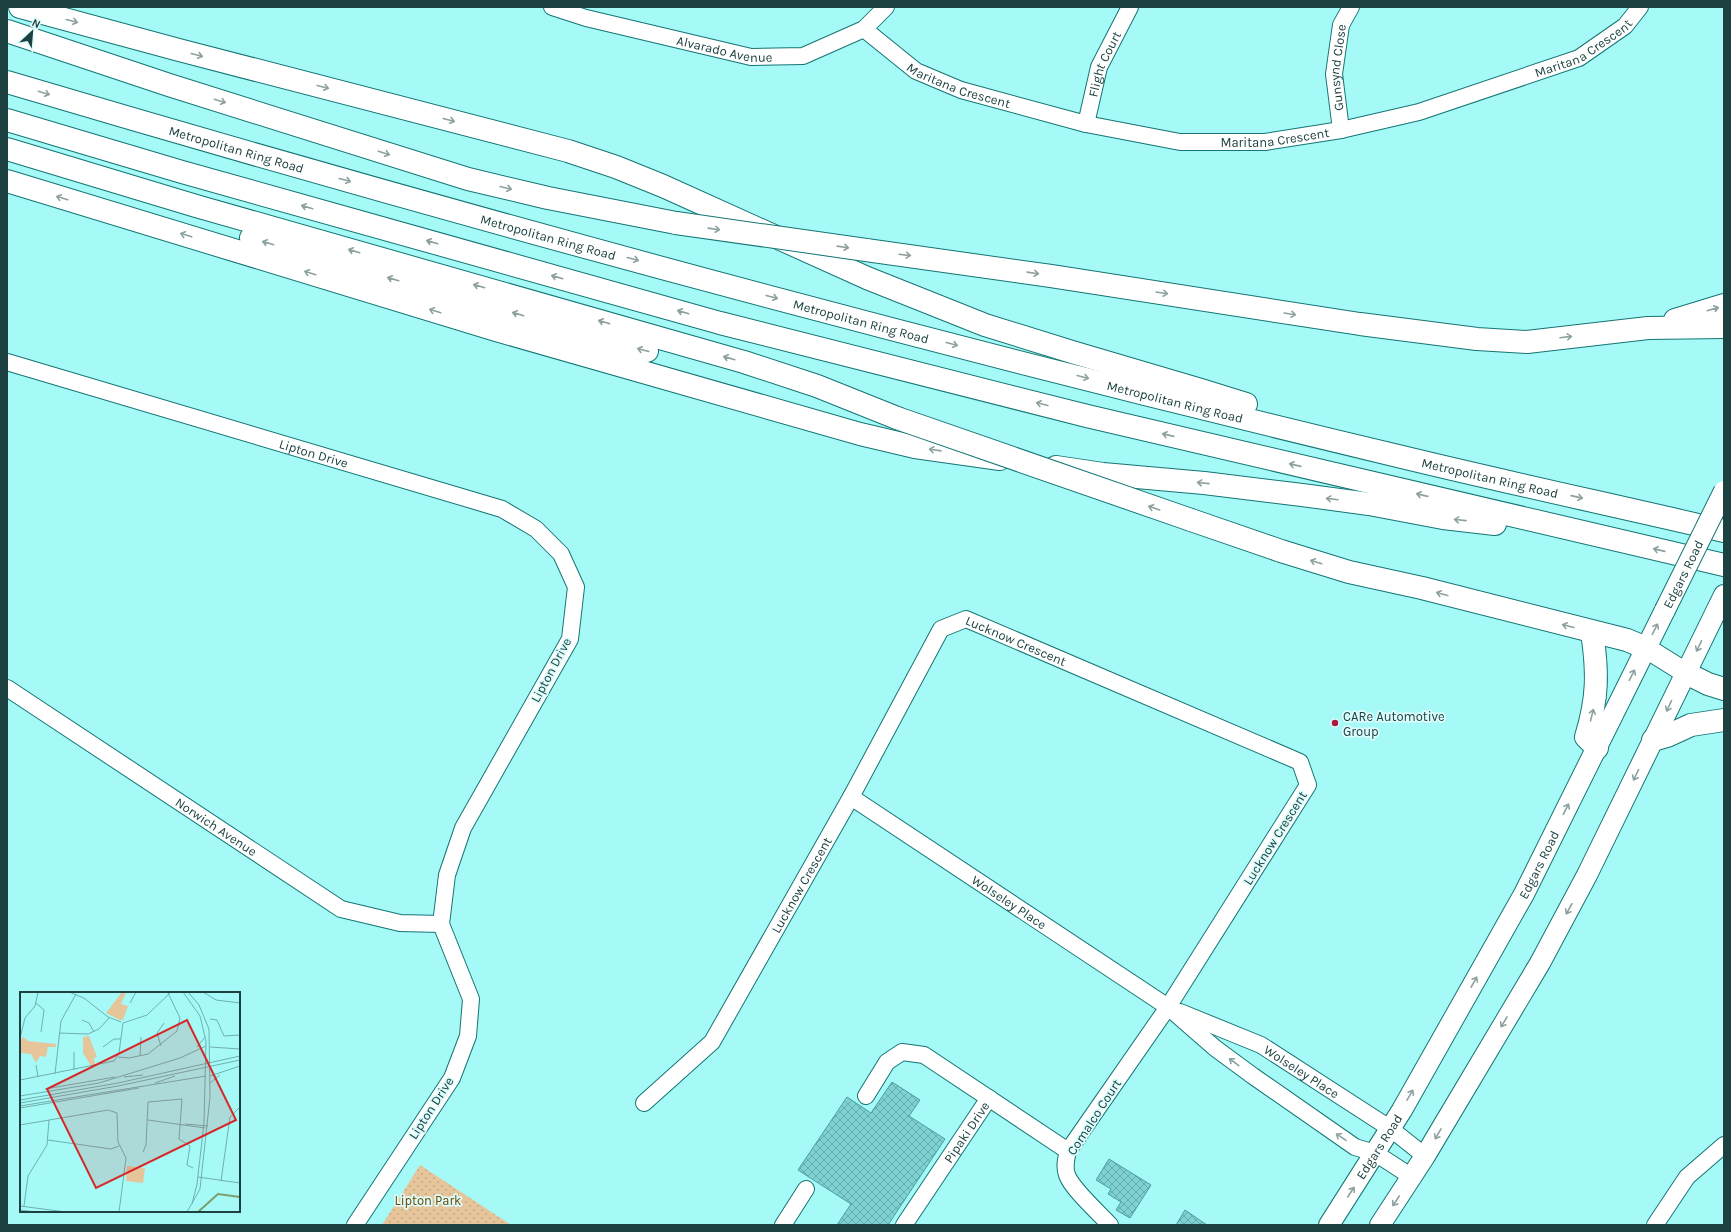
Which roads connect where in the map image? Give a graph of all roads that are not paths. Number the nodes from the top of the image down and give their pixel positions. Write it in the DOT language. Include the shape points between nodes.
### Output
graph roads {
  1 [pos="20,7"];
  2 [pos="552,7"];
  3 [pos="886,7"];
  4 [pos="1130,7"];
  5 [pos="1351,7"];
  6 [pos="1640,7"];
  7 [pos="870,24"];
  8 [pos="7,31"];
  9 [pos="7,47"];
  10 [pos="7,82"];
  11 [pos="169,85"];
  12 [pos="7,120"];
  13 [pos="1086,124"];
  14 [pos="1342,130"];
  15 [pos="7,149"];
  16 [pos="7,166"];
  17 [pos="7,181"];
  18 [pos="1724,305"];
  19 [pos="1724,327"];
  20 [pos="1648,328"];
  21 [pos="7,362"];
  22 [pos="897,418"];
  23 [pos="1403,457"];
  24 [pos="1724,491"];
  25 [pos="1724,531"];
  26 [pos="1596,535"];
  27 [pos="1724,565"];
  28 [pos="1724,595"];
  29 [pos="1592,632"];
  30 [pos="1646,648"];
  31 [pos="1686,673"];
  32 [pos="7,688"];
  33 [pos="1724,689"];
  34 [pos="1724,720"];
  35 [pos="1653,740"];
  36 [pos="1597,748"];
  37 [pos="851,797"];
  38 [pos="441,924"];
  39 [pos="1168,1006"];
  40 [pos="866,1096"];
  41 [pos="989,1098"];
  42 [pos="644,1102"];
  43 [pos="1391,1129"];
  44 [pos="1724,1145"];
  45 [pos="1068,1151"];
  46 [pos="1376,1154"];
  47 [pos="1425,1156"];
  48 [pos="1412,1178"];
  49 [pos="806,1189"];
  50 [pos="355,1225"];
  51 [pos="783,1225"];
  52 [pos="904,1225"];
  53 [pos="1110,1225"];
  54 [pos="1330,1225"];
  55 [pos="1380,1225"];
  56 [pos="1655,1225"];
  1 -- 23 [label="highway, one-way" via="568,151 663,186 867,278 985,325 1201,390"];
  2 -- 7 [label="street, Alvarado Avenue" via="586,18 751,57 803,56"];
  3 -- 7 [label="street, Alvarado Avenue"];
  4 -- 13 [label="street, Flight Court" via="1100,67"];
  5 -- 14 [label="street, Gunsynd Close" via="1341,25 1334,74"];
  6 -- 14 [label="street, Maritana Crescent" via="1625,26 1579,58 1418,112"];
  7 -- 13 [label="street, Maritana Crescent" via="872,37 916,71 961,90"];
  8 -- 11 [label="highway"];
  9 -- 11 [label="highway"];
  10 -- 23 [label="highway, Metropolitan Ring Road, one-way" via="234,149 735,287 1040,367"];
  11 -- 20 [label="highway, one-way, bridge" via="468,179 548,198 676,223 1477,339 1527,342"];
  26 -- 12 [label="highway, one-way" via="1087,416 720,323 182,172"];
  13 -- 14 [label="street, Maritana Crescent" via="1180,142 1265,142"];
  22 -- 15 [label="highway, one-way" via="817,386 744,362 196,206"];
  22 -- 16 [label="highway, one-way" via="636,348"];
  26 -- 17 [label="highway, one-way" via="1443,518 1370,504 1204,483 1103,474 915,447 860,434 496,330"];
  20 -- 18 [label="highway, one-way"];
  19 -- 20 [label="highway"];
  21 -- 38 [label="street, Lipton Drive" via="502,509 536,529 561,554 576,587 570,639 463,828 447,875"];
  29 -- 22 [label="highway, one-way, bridge" via="1349,572"];
  23 -- 25 [label="highway, Metropolitan Ring Road, one-way"];
  30 -- 24 [label="main road, Edgars Road, one-way, bridge"];
  27 -- 26 [label="highway, one-way"];
  28 -- 31 [label="main road, one-way"];
  29 -- 30 [label="highway" via="1630,641"];
  36 -- 29 [label="highway, one-way" via="1586,737 1595,699 1596,667"];
  30 -- 31 [label="main road"];
  36 -- 30 [label="main road, Edgars Road, one-way"];
  31 -- 33 [label="highway"];
  31 -- 35 [label="main road, one-way"];
  32 -- 38 [label="street, Norwich Avenue" via="341,909 400,923"];
  34 -- 35 [label="highway" via="1691,725"];
  35 -- 47 [label="main road, one-way" via="1588,875 1540,963"];
  43 -- 36 [label="main road, Edgars Road, one-way" via="1524,894"];
  37 -- 39 [label="street, Wolseley Place"];
  37 -- 39 [label="street, Lucknow Crescent" via="941,629 966,619 1300,762 1308,785"];
  37 -- 42 [label="street, Lucknow Crescent" via="712,1042"];
  38 -- 50 [label="street, Lipton Drive" via="471,999 468,1036 452,1078"];
  39 -- 43 [label="street, Wolseley Place" via="1261,1045"];
  39 -- 45 [label="street, Comalco Court"];
  46 -- 39 [label="street, Wolseley Place, one-way" via="1355,1147 1253,1076 1215,1048"];
  40 -- 41 [label="street" via="887,1062 902,1052 924,1055"];
  41 -- 45 [label="street, Pipaki Drive"];
  41 -- 52 [label="street, Pipaki Drive"];
  43 -- 46 [label="main road, Edgars Road"];
  43 -- 47 [label="street, Wolseley Place"];
  44 -- 56 [label="street" via="1687,1177"];
  45 -- 53 [label="street, Comalco Court" via="1065,1164 1067,1176"];
  46 -- 48 [label="street, Wolseley Place"];
  54 -- 46 [label="main road, Edgars Road, one-way"];
  47 -- 48 [label="main road"];
  48 -- 55 [label="main road, one-way"];
  49 -- 51 [label="street"];
}
